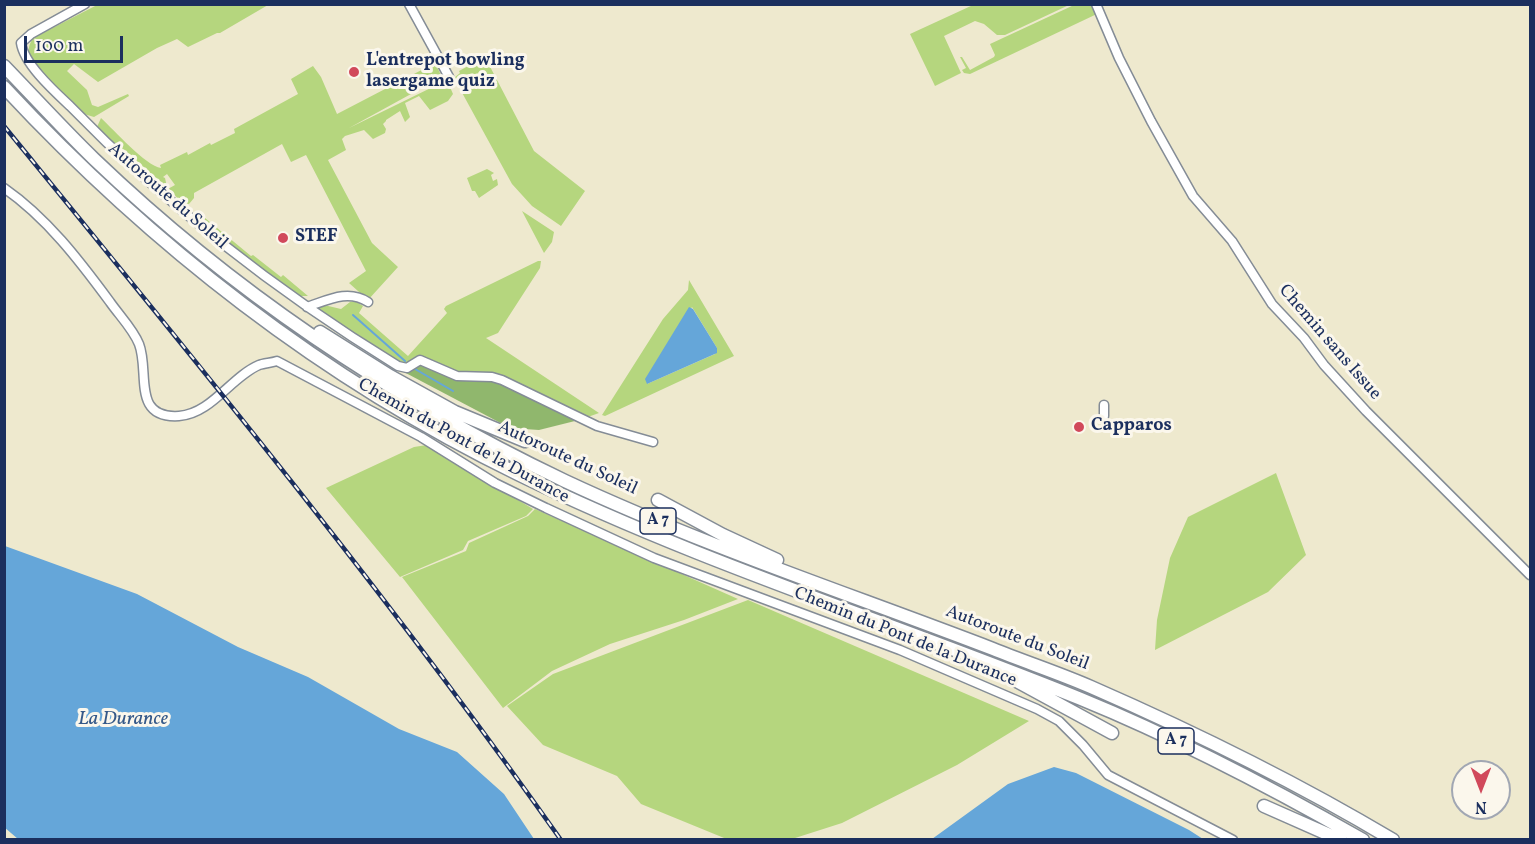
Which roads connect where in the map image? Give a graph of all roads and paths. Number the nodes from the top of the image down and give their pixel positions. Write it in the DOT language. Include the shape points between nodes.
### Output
graph roads {
  1 [pos="85,4"];
  2 [pos="409,4"];
  3 [pos="1096,4"];
  4 [pos="4,66"];
  5 [pos="449,77"];
  6 [pos="4,87"];
  7 [pos="4,188"];
  8 [pos="255,295"];
  9 [pos="368,303"];
  10 [pos="307,307"];
  11 [pos="1104,405"];
  12 [pos="1104,416"];
  13 [pos="525,441"];
  14 [pos="653,442"];
  15 [pos="658,500"];
  16 [pos="1530,575"];
  17 [pos="848,595"];
  18 [pos="981,660"];
  19 [pos="1112,733"];
  20 [pos="1264,806"];
  21 [pos="1233,840"];
  22 [pos="1341,840"];
  23 [pos="1364,840"];
  24 [pos="1393,840"];
  1 -- 10 [label="street" via="31,34 21,43 22,53 61,98 143,177"];
  2 -- 5 [label="street"];
  3 -- 16 [label="street, Chemin sans Issue" via="1119,58 1193,196 1232,241 1272,304 1366,411"];
  4 -- 8 [label="highway, Autoroute du Soleil / A 7" via="96,160"];
  6 -- 18 [label="highway, Autoroute du Soleil / A 7" via="90,175 231,296 408,415 516,474 617,521"];
  7 -- 21 [label="street, Chemin du Pont de la Durance" via="51,228 138,341 144,359 146,401 160,414 189,415 259,365 277,361 421,437 495,483 654,558 900,650 1059,721 1108,775"];
  8 -- 13 [label="highway" via="455,412"];
  8 -- 17 [label="highway, Autoroute du Soleil / A 7" via="414,401 526,462 702,539"];
  9 -- 10 [label="street" via="358,295"];
  10 -- 14 [label="street" via="403,368 420,360 457,376 502,380 597,426"];
  11 -- 12 [label="street"];
  15 -- 17 [label="highway" via="723,536"];
  17 -- 24 [label="highway, Autoroute du Soleil / A 7" via="1088,686 1201,737"];
  18 -- 19 [label="highway"];
  18 -- 23 [label="highway, Autoroute du Soleil / A 7" via="1084,700 1195,750"];
  20 -- 22 [label="highway"];
}
